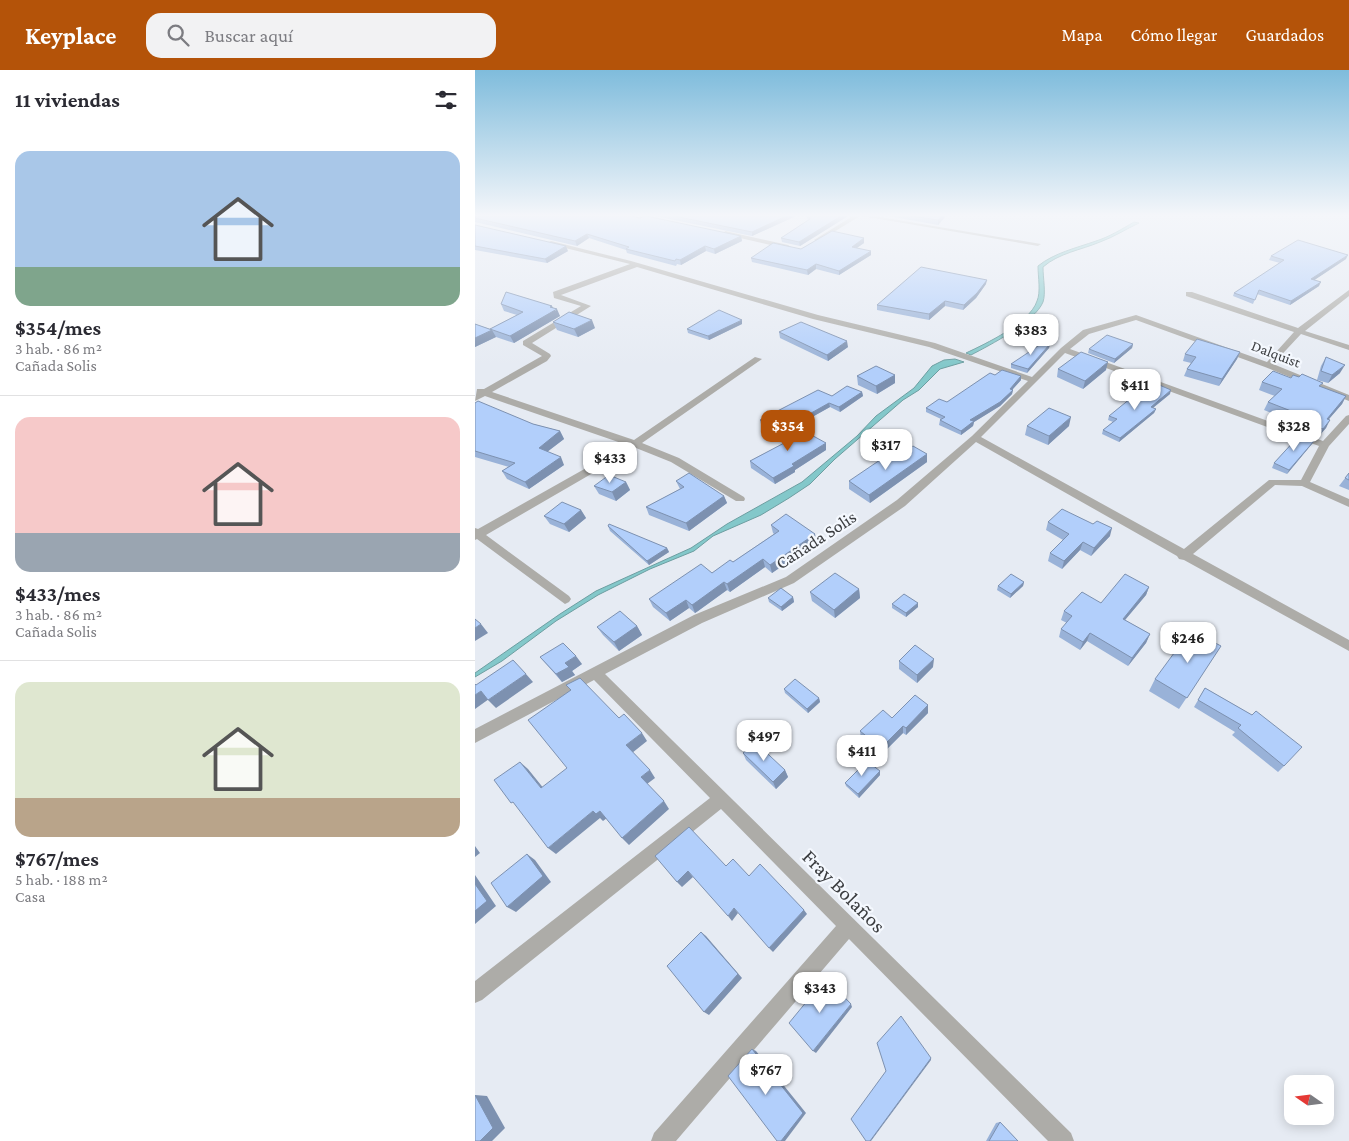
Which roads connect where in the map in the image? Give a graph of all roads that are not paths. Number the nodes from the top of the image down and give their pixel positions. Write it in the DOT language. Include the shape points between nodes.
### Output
graph roads {
  1 [pos="632,266"];
  2 [pos="638,266"];
  3 [pos="1349,292"];
  4 [pos="1189,294"];
  5 [pos="1136,317"];
  6 [pos="1300,331"];
  7 [pos="1349,348"];
  8 [pos="1063,350"];
  9 [pos="758,360"];
  10 [pos="1268,365"];
  11 [pos="1034,380"];
  12 [pos="478,393"];
  13 [pos="1349,398"];
  14 [pos="1349,418"];
  15 [pos="975,438"];
  16 [pos="635,444"];
  17 [pos="1325,445"];
  18 [pos="1304,483"];
  19 [pos="740,499"];
  20 [pos="1349,503"];
  21 [pos="476,534"];
  22 [pos="1183,556"];
  23 [pos="565,599"];
  24 [pos="1349,646"];
  25 [pos="594,672"];
  26 [pos="475,736"];
  27 [pos="720,800"];
  28 [pos="848,926"];
  29 [pos="475,993"];
  30 [pos="662,1141"];
  31 [pos="1063,1141"];
  1 -- 12 [label="street" via="557,294 587,306 526,343 545,354 544,359"];
  2 -- 11 [label="street" via="816,317 940,348"];
  3 -- 6 [label="street"];
  4 -- 6 [label="street"];
  5 -- 8 [label="street, Cañada Solis" via="1086,332"];
  5 -- 10 [label="street, Dalquist"];
  6 -- 7 [label="street"];
  6 -- 10 [label="street"];
  8 -- 11 [label="street, Cañada Solis"];
  8 -- 17 [label="street"];
  9 -- 16 [label="street"];
  10 -- 13 [label="street, Dalquist"];
  11 -- 15 [label="street, Cañada Solis"];
  12 -- 16 [label="street"];
  14 -- 17 [label="street"];
  15 -- 22 [label="street"];
  15 -- 25 [label="street, Cañada Solis" via="901,503 790,580 698,619"];
  16 -- 19 [label="street" via="675,460"];
  16 -- 21 [label="street"];
  17 -- 18 [label="street"];
  18 -- 20 [label="street"];
  18 -- 22 [label="street" via="1273,482"];
  21 -- 23 [label="street"];
  22 -- 24 [label="street"];
  25 -- 26 [label="street, Cañada Solis"];
  25 -- 27 [label="street, Fray Bolaños"];
  27 -- 28 [label="street, Fray Bolaños"];
  27 -- 29 [label="street"];
  28 -- 30 [label="street"];
  28 -- 31 [label="street, Fray Bolaños"];
}
